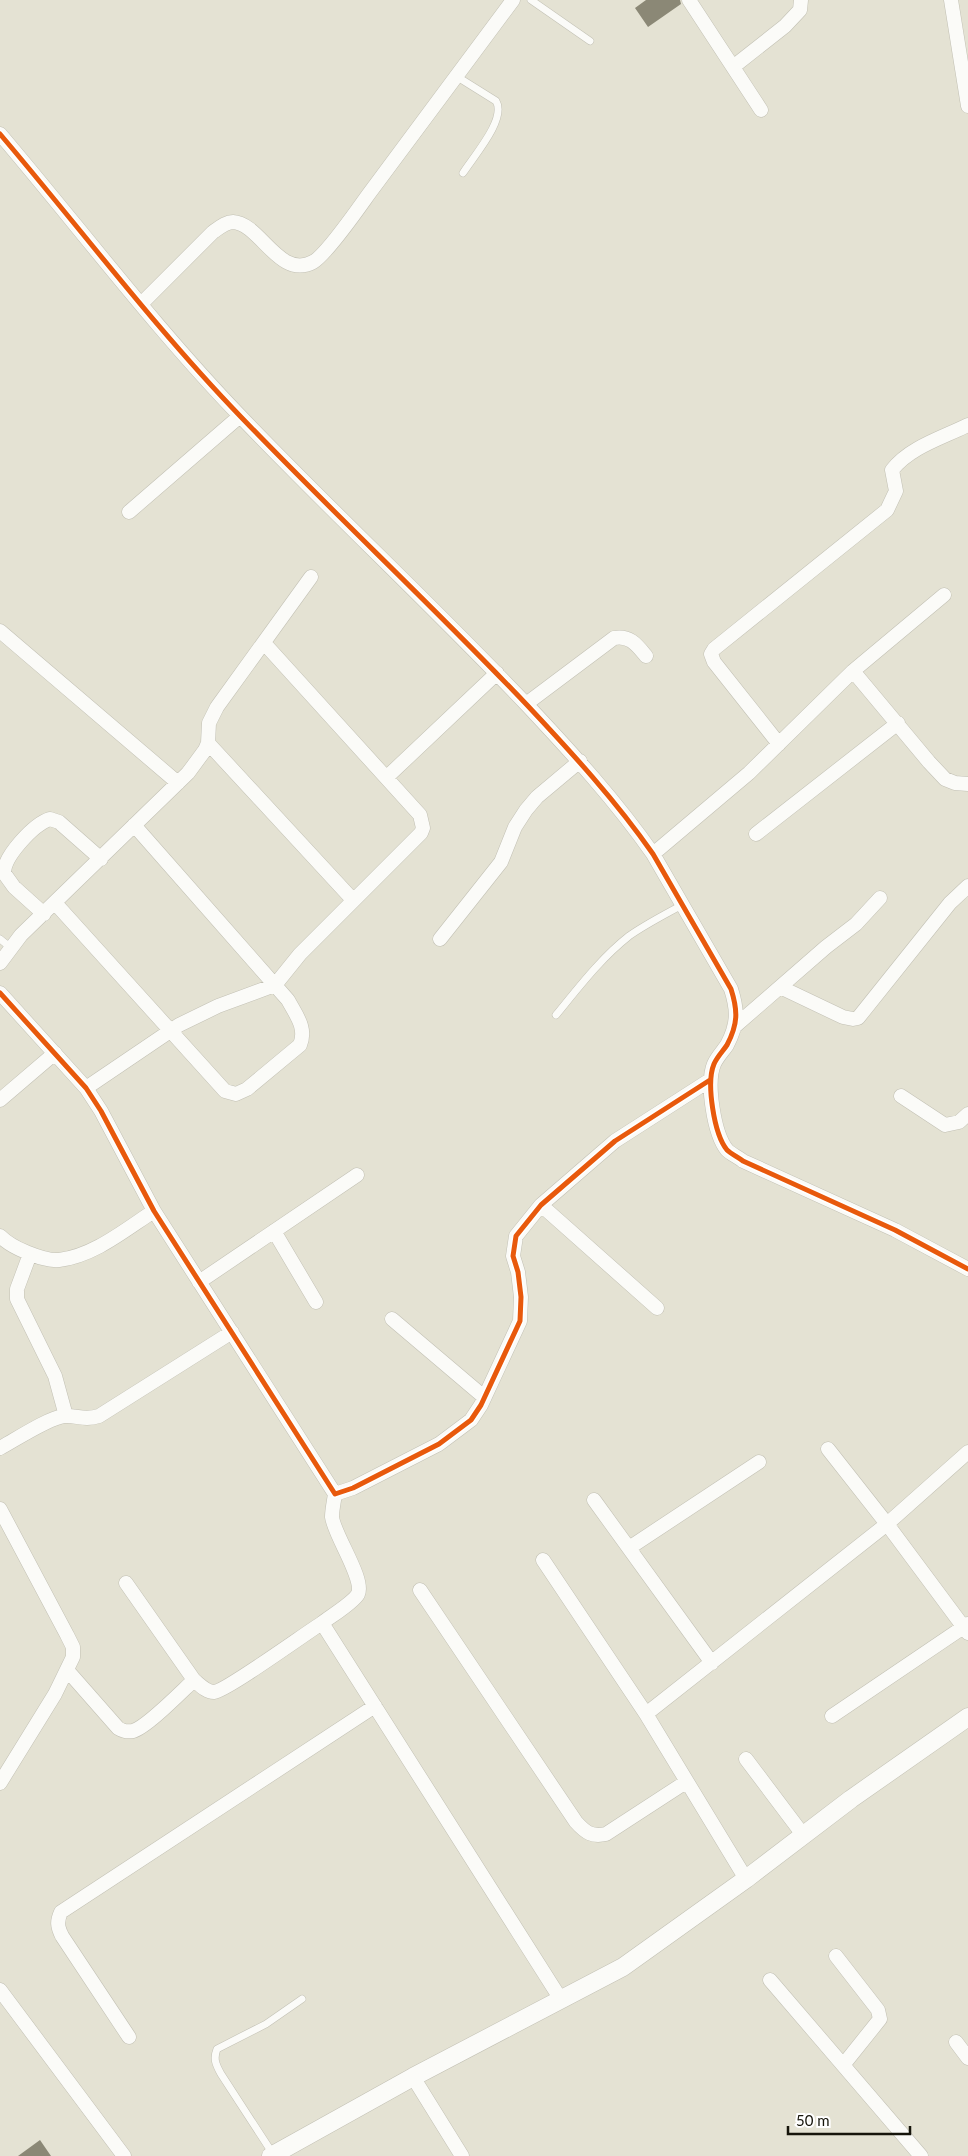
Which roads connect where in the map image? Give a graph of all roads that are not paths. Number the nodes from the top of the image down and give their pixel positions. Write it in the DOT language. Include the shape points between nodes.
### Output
graph roads {
  1 [pos="513,0"];
  2 [pos="531,0"];
  3 [pos="689,0"];
  4 [pos="801,0"];
  5 [pos="951,0"];
  6 [pos="590,41"];
  7 [pos="733,67"];
  8 [pos="456,76"];
  9 [pos="968,101"];
  10 [pos="968,106"];
  11 [pos="761,110"];
  12 [pos="0,134"];
  13 [pos="463,172"];
  14 [pos="141,304"];
  15 [pos="240,416"];
  16 [pos="968,425"];
  17 [pos="129,512"];
  18 [pos="311,577"];
  19 [pos="944,595"];
  20 [pos="0,631"];
  21 [pos="264,643"];
  22 [pos="646,656"];
  23 [pos="854,672"];
  24 [pos="497,673"];
  25 [pos="526,704"];
  26 [pos="898,723"];
  27 [pos="208,743"];
  28 [pos="779,744"];
  29 [pos="580,761"];
  30 [pos="387,777"];
  31 [pos="178,783"];
  32 [pos="968,784"];
  33 [pos="134,825"];
  34 [pos="756,834"];
  35 [pos="653,854"];
  36 [pos="101,859"];
  37 [pos="968,886"];
  38 [pos="880,898"];
  39 [pos="353,900"];
  40 [pos="56,904"];
  41 [pos="682,905"];
  42 [pos="44,914"];
  43 [pos="440,939"];
  44 [pos="5,943"];
  45 [pos="0,964"];
  46 [pos="275,985"];
  47 [pos="780,988"];
  48 [pos="0,993"];
  49 [pos="556,1014"];
  50 [pos="734,1027"];
  51 [pos="169,1031"];
  52 [pos="55,1052"];
  53 [pos="710,1080"];
  54 [pos="86,1088"];
  55 [pos="901,1096"];
  56 [pos="0,1100"];
  57 [pos="968,1114"];
  58 [pos="357,1175"];
  59 [pos="541,1205"];
  60 [pos="154,1211"];
  61 [pos="274,1231"];
  62 [pos="0,1236"];
  63 [pos="30,1254"];
  64 [pos="968,1269"];
  65 [pos="198,1282"];
  66 [pos="316,1302"];
  67 [pos="656,1308"];
  68 [pos="392,1319"];
  69 [pos="232,1332"];
  70 [pos="484,1397"];
  71 [pos="66,1416"];
  72 [pos="0,1448"];
  73 [pos="828,1449"];
  74 [pos="968,1452"];
  75 [pos="759,1462"];
  76 [pos="335,1494"];
  77 [pos="594,1500"];
  78 [pos="0,1509"];
  79 [pos="887,1524"];
  80 [pos="629,1548"];
  81 [pos="543,1560"];
  82 [pos="126,1583"];
  83 [pos="420,1590"];
  84 [pos="322,1623"];
  85 [pos="967,1628"];
  86 [pos="712,1663"];
  87 [pos="67,1670"];
  88 [pos="194,1680"];
  89 [pos="375,1706"];
  90 [pos="646,1714"];
  91 [pos="832,1716"];
  92 [pos="968,1717"];
  93 [pos="746,1759"];
  94 [pos="686,1782"];
  95 [pos="0,1783"];
  96 [pos="804,1836"];
  97 [pos="746,1879"];
  98 [pos="836,1956"];
  99 [pos="770,1980"];
  100 [pos="0,1990"];
  101 [pos="560,1998"];
  102 [pos="302,1999"];
  103 [pos="129,2037"];
  104 [pos="956,2042"];
  105 [pos="968,2058"];
  106 [pos="844,2064"];
  107 [pos="413,2076"];
  108 [pos="272,2155"];
  109 [pos="124,2156"];
  110 [pos="462,2156"];
  111 [pos="921,2156"];
  1 -- 8 [label="street"];
  2 -- 6 [label="lane"];
  3 -- 7 [label="street"];
  4 -- 7 [label="street" via="800,10 785,26"];
  5 -- 9 [label="street"];
  7 -- 11 [label="street"];
  8 -- 13 [label="lane" via="499,106 496,122"];
  8 -- 14 [label="street" via="352,216 313,262 294,265 234,222 213,232"];
  9 -- 10 [label="street"];
  12 -- 14 [label="street"];
  14 -- 15 [label="street"];
  15 -- 17 [label="street"];
  15 -- 24 [label="street"];
  16 -- 28 [label="street" via="909,453 898,462 892,470 896,491 887,510 711,654"];
  18 -- 21 [label="street"];
  19 -- 23 [label="street"];
  20 -- 31 [label="street"];
  21 -- 27 [label="street" via="217,707 209,723"];
  21 -- 30 [label="street" via="340,730"];
  22 -- 25 [label="street" via="634,641 614,638"];
  23 -- 26 [label="street"];
  23 -- 28 [label="street"];
  24 -- 25 [label="street"];
  24 -- 30 [label="street"];
  25 -- 29 [label="street"];
  26 -- 32 [label="street" via="945,778 954,783"];
  26 -- 34 [label="street"];
  27 -- 31 [label="street" via="200,758"];
  27 -- 39 [label="street"];
  28 -- 35 [label="street"];
  29 -- 35 [label="street"];
  29 -- 43 [label="street" via="526,810 515,826 501,862"];
  30 -- 39 [label="street" via="420,815 423,828"];
  31 -- 33 [label="street"];
  33 -- 36 [label="street"];
  33 -- 46 [label="street"];
  35 -- 41 [label="street"];
  36 -- 40 [label="street"];
  36 -- 42 [label="street" via="59,822 50,819 34,827 7,860 4,873 14,887"];
  37 -- 47 [label="street" via="858,1018 843,1017"];
  38 -- 47 [label="street" via="856,924"];
  39 -- 46 [label="street" via="300,954"];
  40 -- 42 [label="street"];
  40 -- 51 [label="street"];
  41 -- 49 [label="lane" via="646,924 610,953"];
  41 -- 50 [label="street" via="731,989 737,1013"];
  42 -- 44 [label="street"];
  44 -- 45 [label="street"];
  46 -- 51 [label="street" via="218,1006"];
  46 -- 51 [label="street" via="288,1000 304,1036 300,1045 247,1089 236,1094 225,1091"];
  47 -- 50 [label="street"];
  48 -- 52 [label="street"];
  50 -- 53 [label="street"];
  51 -- 54 [label="street"];
  52 -- 54 [label="street"];
  52 -- 56 [label="street"];
  53 -- 59 [label="street" via="615,1141"];
  53 -- 64 [label="street" via="720,1139 728,1151 743,1161 895,1230"];
  54 -- 60 [label="street"];
  55 -- 57 [label="street" via="945,1125 959,1122"];
  58 -- 61 [label="street"];
  59 -- 67 [label="street"];
  59 -- 70 [label="street" via="516,1236 513,1256 519,1281 520,1321"];
  60 -- 63 [label="street" via="101,1245 73,1257 43,1259"];
  60 -- 65 [label="street"];
  61 -- 65 [label="street"];
  61 -- 66 [label="street"];
  62 -- 63 [label="street" via="11,1246"];
  63 -- 71 [label="street" via="17,1289 17,1299 55,1376"];
  65 -- 69 [label="street"];
  68 -- 70 [label="street"];
  69 -- 71 [label="street" via="99,1416 90,1419"];
  69 -- 76 [label="street"];
  70 -- 76 [label="street" via="471,1420 447,1438 353,1488"];
  71 -- 72 [label="street" via="55,1418"];
  73 -- 79 [label="street"];
  74 -- 79 [label="street"];
  75 -- 80 [label="street"];
  76 -- 84 [label="street" via="332,1518 359,1589 358,1595"];
  77 -- 80 [label="street"];
  78 -- 87 [label="street" via="73,1647 73,1657"];
  79 -- 85 [label="street"];
  79 -- 86 [label="street"];
  80 -- 86 [label="street"];
  81 -- 90 [label="street"];
  82 -- 88 [label="street"];
  83 -- 94 [label="street" via="576,1822 588,1834 606,1834"];
  84 -- 88 [label="street" via="219,1690 204,1689"];
  84 -- 89 [label="street"];
  85 -- 91 [label="street"];
  86 -- 90 [label="street"];
  87 -- 88 [label="street" via="125,1732 146,1722"];
  87 -- 95 [label="street"];
  89 -- 101 [label="street"];
  89 -- 103 [label="street" via="61,1912 58,1927 62,1936"];
  90 -- 94 [label="street"];
  92 -- 96 [label="street"];
  93 -- 96 [label="street"];
  94 -- 97 [label="street"];
  96 -- 97 [label="street"];
  97 -- 101 [label="street" via="623,1966"];
  98 -- 106 [label="street" via="878,2010 880,2019"];
  99 -- 106 [label="street"];
  100 -- 109 [label="street"];
  101 -- 107 [label="street"];
  102 -- 108 [label="lane" via="266,2024 217,2049 214,2057 221,2074"];
  104 -- 105 [label="street"];
  106 -- 111 [label="street"];
  107 -- 108 [label="street"];
  107 -- 110 [label="street"];
}
